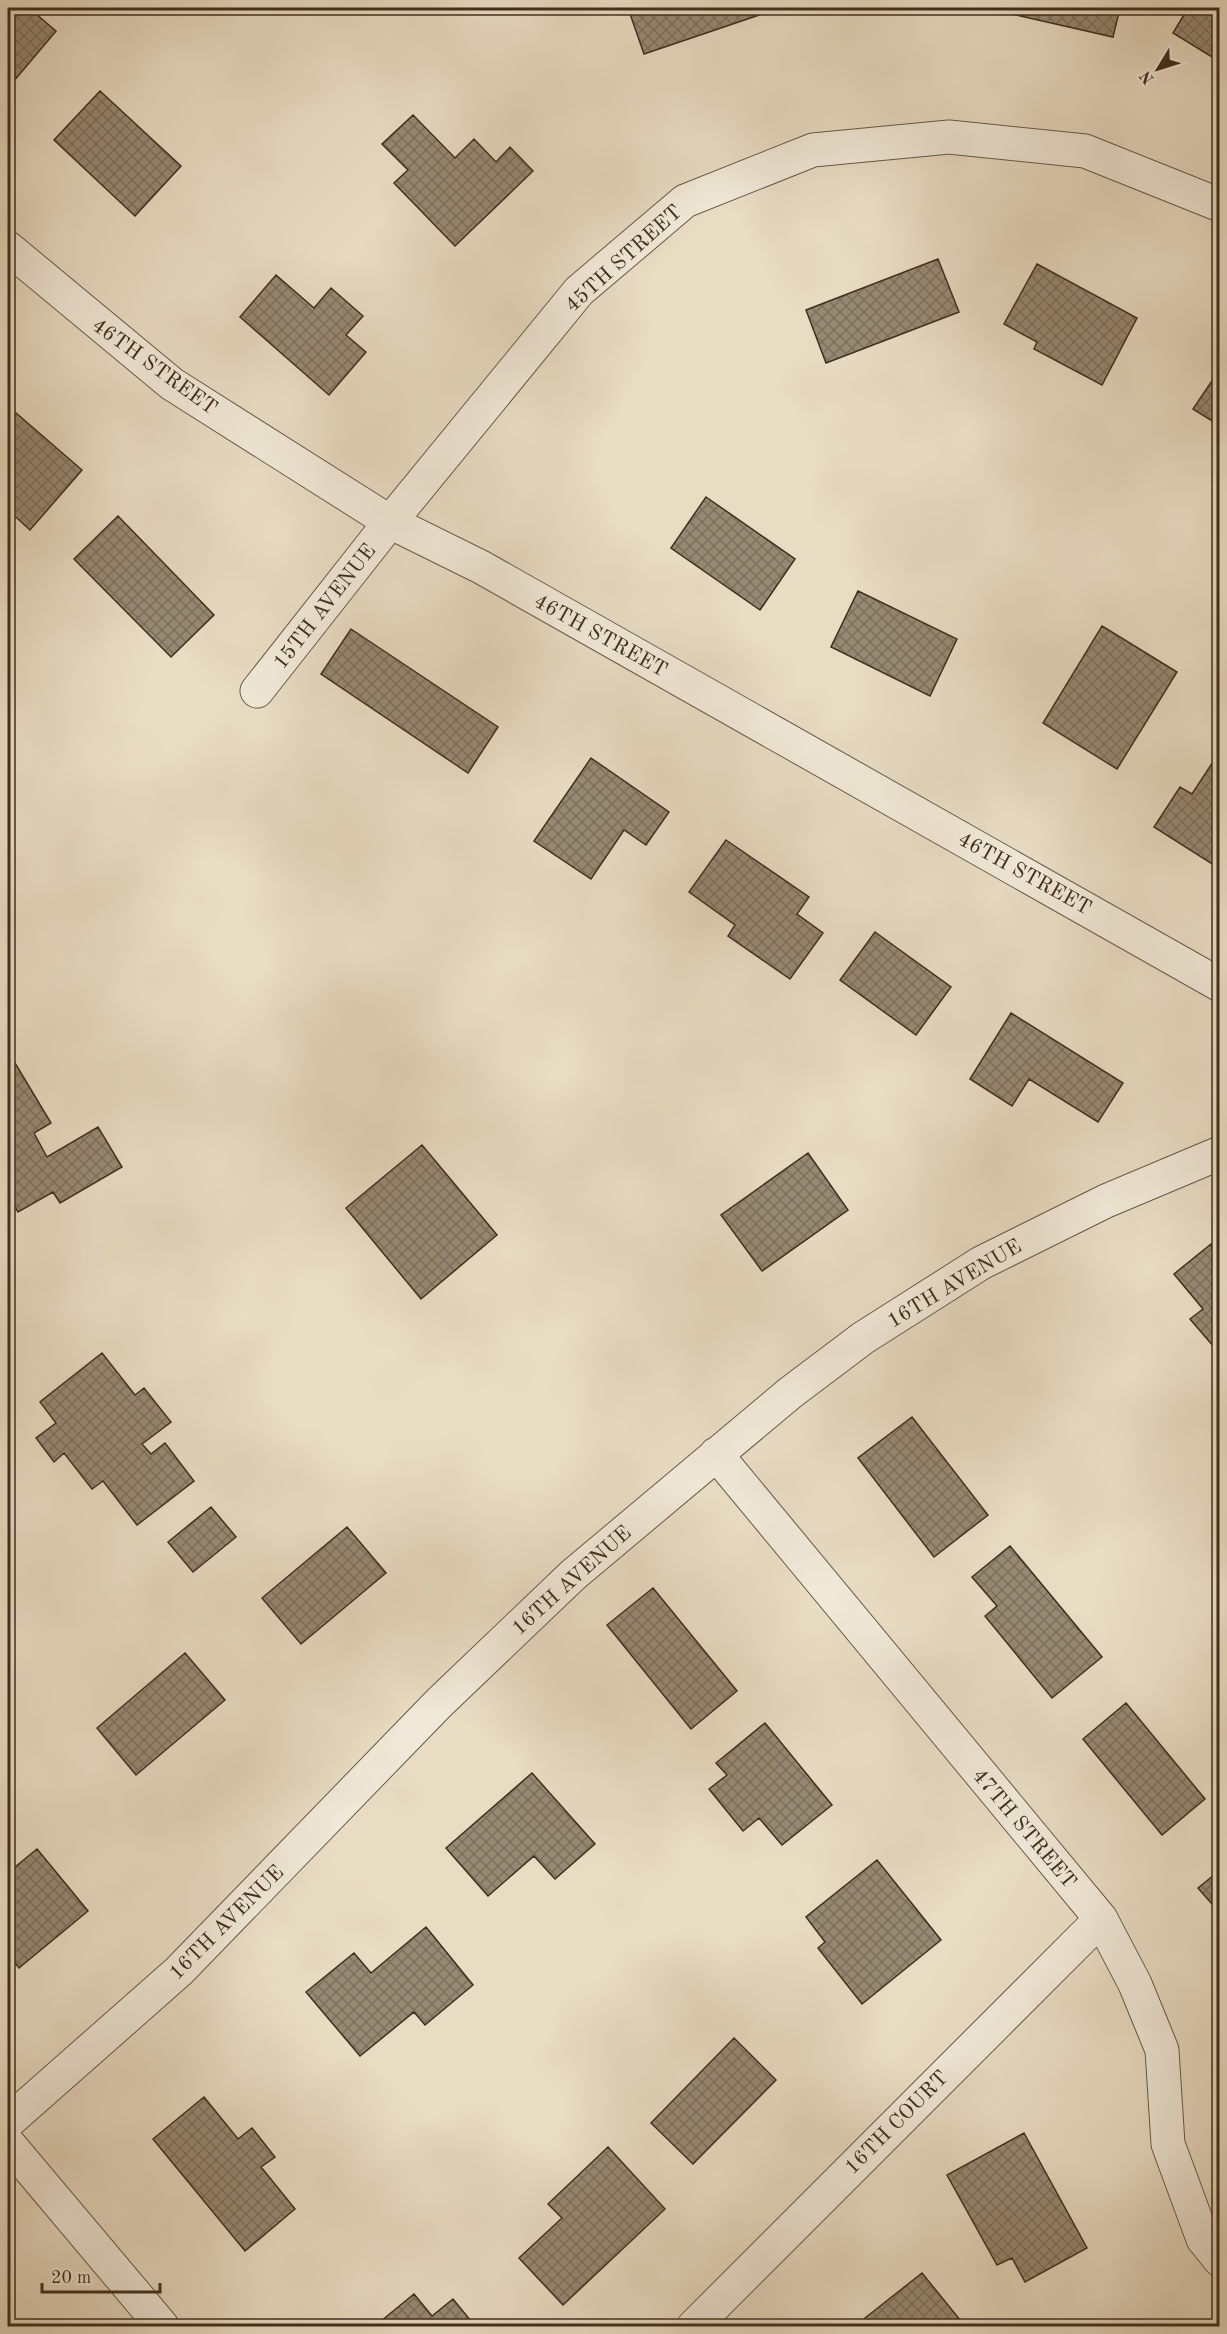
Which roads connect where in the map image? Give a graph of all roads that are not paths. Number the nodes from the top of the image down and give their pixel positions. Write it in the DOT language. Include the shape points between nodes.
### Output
graph roads {
  1 [pos="1220,205"];
  2 [pos="8,248"];
  3 [pos="390,522"];
  4 [pos="257,690"];
  5 [pos="1220,985"];
  6 [pos="1220,1153"];
  7 [pos="716,1454"];
  8 [pos="1101,1919"];
  9 [pos="8,2122"];
  10 [pos="8,2143"];
  11 [pos="1220,2260"];
  12 [pos="162,2326"];
  13 [pos="694,2326"];
  1 -- 3 [label="street, 45TH STREET" via="1085,151 949,137 813,150 685,201 579,291"];
  2 -- 3 [label="street, 46TH STREET" via="172,384"];
  3 -- 4 [label="street, 15TH AVENUE"];
  3 -- 5 [label="street, 46TH STREET" via="481,567"];
  6 -- 7 [label="street, 16TH AVENUE" via="1106,1201 981,1263 863,1338"];
  7 -- 8 [label="street, 47TH STREET"];
  7 -- 9 [label="street, 16TH AVENUE" via="573,1575 440,1703 179,1971"];
  8 -- 11 [label="street, 47TH STREET" via="1135,1983 1162,2050 1168,2144 1203,2239"];
  8 -- 13 [label="street, 16TH COURT"];
  10 -- 12 [label="street"];
}
